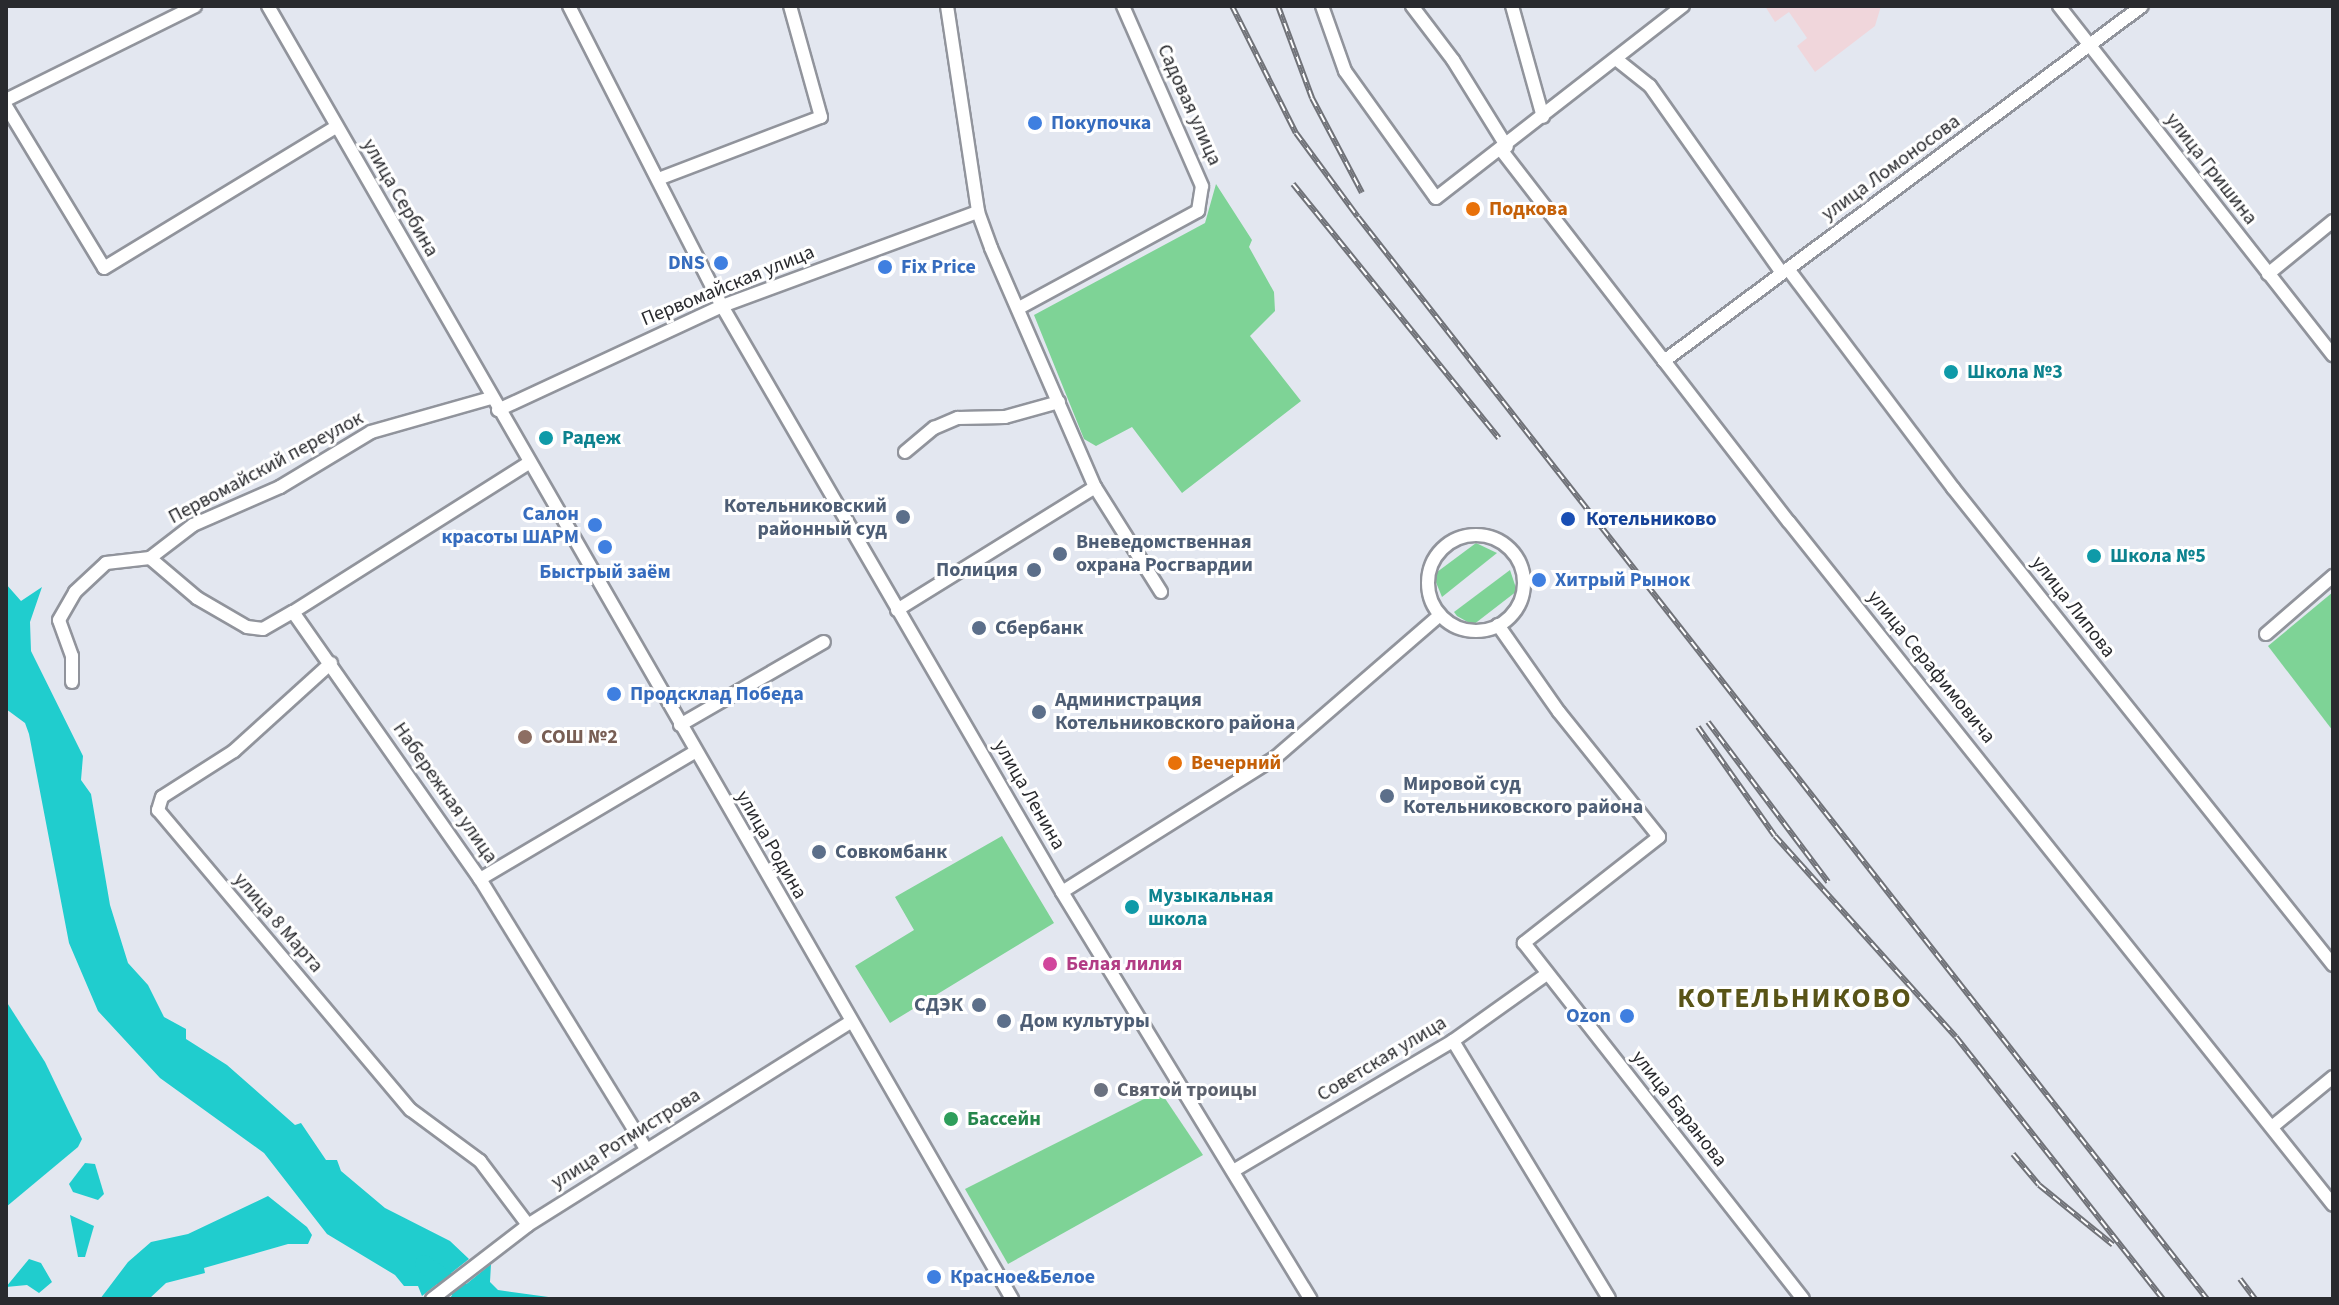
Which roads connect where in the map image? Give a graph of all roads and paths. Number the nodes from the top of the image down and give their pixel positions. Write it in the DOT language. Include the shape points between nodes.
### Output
graph roads {
  1 [pos="195,6"];
  2 [pos="268,6"];
  3 [pos="569,6"];
  4 [pos="790,6"];
  5 [pos="947,6"];
  6 [pos="1123,6"];
  7 [pos="1322,6"];
  8 [pos="1412,6"];
  9 [pos="1512,6"];
  10 [pos="1683,6"];
  11 [pos="2059,6"];
  12 [pos="2142,6"];
  13 [pos="2090,46"];
  14 [pos="1616,59"];
  15 [pos="6,103"];
  16 [pos="1543,117"];
  17 [pos="336,127"];
  18 [pos="1504,149"];
  19 [pos="661,178"];
  20 [pos="978,212"];
  21 [pos="2333,221"];
  22 [pos="1785,271"];
  23 [pos="2268,274"];
  24 [pos="722,306"];
  25 [pos="1019,308"];
  26 [pos="2333,355"];
  27 [pos="1664,361"];
  28 [pos="1059,402"];
  29 [pos="495,404"];
  30 [pos="905,452"];
  31 [pos="529,463"];
  32 [pos="1095,487"];
  33 [pos="150,558"];
  34 [pos="2333,576"];
  35 [pos="1161,592"];
  36 [pos="897,610"];
  37 [pos="293,612"];
  38 [pos="1440,615"];
  39 [pos="1498,625"];
  40 [pos="2266,634"];
  41 [pos="824,642"];
  42 [pos="331,663"];
  43 [pos="72,682"];
  44 [pos="680,725"];
  45 [pos="695,752"];
  46 [pos="480,879"];
  47 [pos="1062,892"];
  48 [pos="2333,965"];
  49 [pos="1547,974"];
  50 [pos="849,1023"];
  51 [pos="1453,1041"];
  52 [pos="2333,1077"];
  53 [pos="2272,1127"];
  54 [pos="646,1149"];
  55 [pos="1233,1171"];
  56 [pos="2333,1205"];
  57 [pos="528,1225"];
  58 [pos="432,1299"];
  59 [pos="1012,1299"];
  60 [pos="1310,1299"];
  61 [pos="1609,1299"];
  62 [pos="1803,1299"];
  1 -- 15 [label="street"];
  2 -- 17 [label="street, улица Сербина"];
  3 -- 19 [label="street, улица Ленина"];
  4 -- 19 [label="street" via="821,117"];
  5 -- 20 [label="street"];
  6 -- 25 [label="street, Садовая улица" via="1202,186 1198,211"];
  7 -- 18 [label="street" via="1345,71 1436,198"];
  8 -- 18 [label="street, улица Серафимовича" via="1453,60"];
  9 -- 16 [label="street"];
  10 -- 14 [label="street"];
  11 -- 13 [label="street, улица Гришина"];
  12 -- 13 [label="street, улица Ломоносова"];
  13 -- 22 [label="street, улица Ломоносова"];
  13 -- 23 [label="street, улица Гришина"];
  14 -- 16 [label="street"];
  14 -- 22 [label="street, улица Липова" via="1650,86"];
  15 -- 17 [label="street" via="104,268"];
  16 -- 18 [label="street"];
  17 -- 29 [label="street, улица Сербина"];
  18 -- 27 [label="street, улица Серафимовича"];
  19 -- 24 [label="street, улица Ленина"];
  20 -- 24 [label="street, Первомайская улица"];
  20 -- 25 [label="street"];
  21 -- 23 [label="street"];
  22 -- 27 [label="street, улица Ломоносова"];
  22 -- 48 [label="street, улица Липова"];
  23 -- 26 [label="street, улица Гришина"];
  24 -- 29 [label="street, Первомайская улица"];
  24 -- 36 [label="street, улица Ленина"];
  25 -- 28 [label="street"];
  27 -- 53 [label="street, улица Серафимовича"];
  28 -- 30 [label="street" via="1005,417 958,418 934,428"];
  28 -- 32 [label="street"];
  29 -- 31 [label="street, улица Родина"];
  29 -- 33 [label="street, Первомайский переулок" via="371,432 280,487 193,525"];
  31 -- 37 [label="street"];
  31 -- 44 [label="street, улица Родина"];
  32 -- 35 [label="street"];
  32 -- 36 [label="street"];
  33 -- 37 [label="street" via="197,598 247,627 263,629"];
  33 -- 43 [label="street" via="106,563 65,606 59,630 72,656"];
  34 -- 40 [label="street"];
  36 -- 47 [label="street, улица Ленина"];
  37 -- 42 [label="street, Набережная улица"];
  38 -- 39 [label="street" via="1472,630"];
  38 -- 39 [label="street" via="1429,594 1434,560 1449,543 1481,535 1511,549 1524,579 1515,610"];
  38 -- 47 [label="street" via="1276,757"];
  39 -- 49 [label="street, улица Баранова" via="1559,712 1659,837 1524,943"];
  41 -- 44 [label="street"];
  42 -- 46 [label="street, Набережная улица"];
  42 -- 57 [label="street, улица 8 Марта" via="234,751 162,797 158,810 411,1110 480,1161"];
  44 -- 45 [label="street, улица Родина"];
  45 -- 46 [label="street"];
  45 -- 50 [label="street, улица Родина"];
  46 -- 54 [label="street, Набережная улица"];
  47 -- 55 [label="street, улица Ленина"];
  49 -- 51 [label="street, Советская улица"];
  49 -- 62 [label="street, улица Баранова"];
  50 -- 54 [label="street, улица Ротмистрова"];
  50 -- 59 [label="street, улица Родина"];
  51 -- 55 [label="street, Советская улица"];
  51 -- 61 [label="street"];
  52 -- 53 [label="street"];
  53 -- 56 [label="street, улица Серафимовича"];
  54 -- 57 [label="street, улица Ротмистрова"];
  55 -- 60 [label="street, улица Ленина"];
  57 -- 58 [label="street, улица Ротмистрова"];
}
